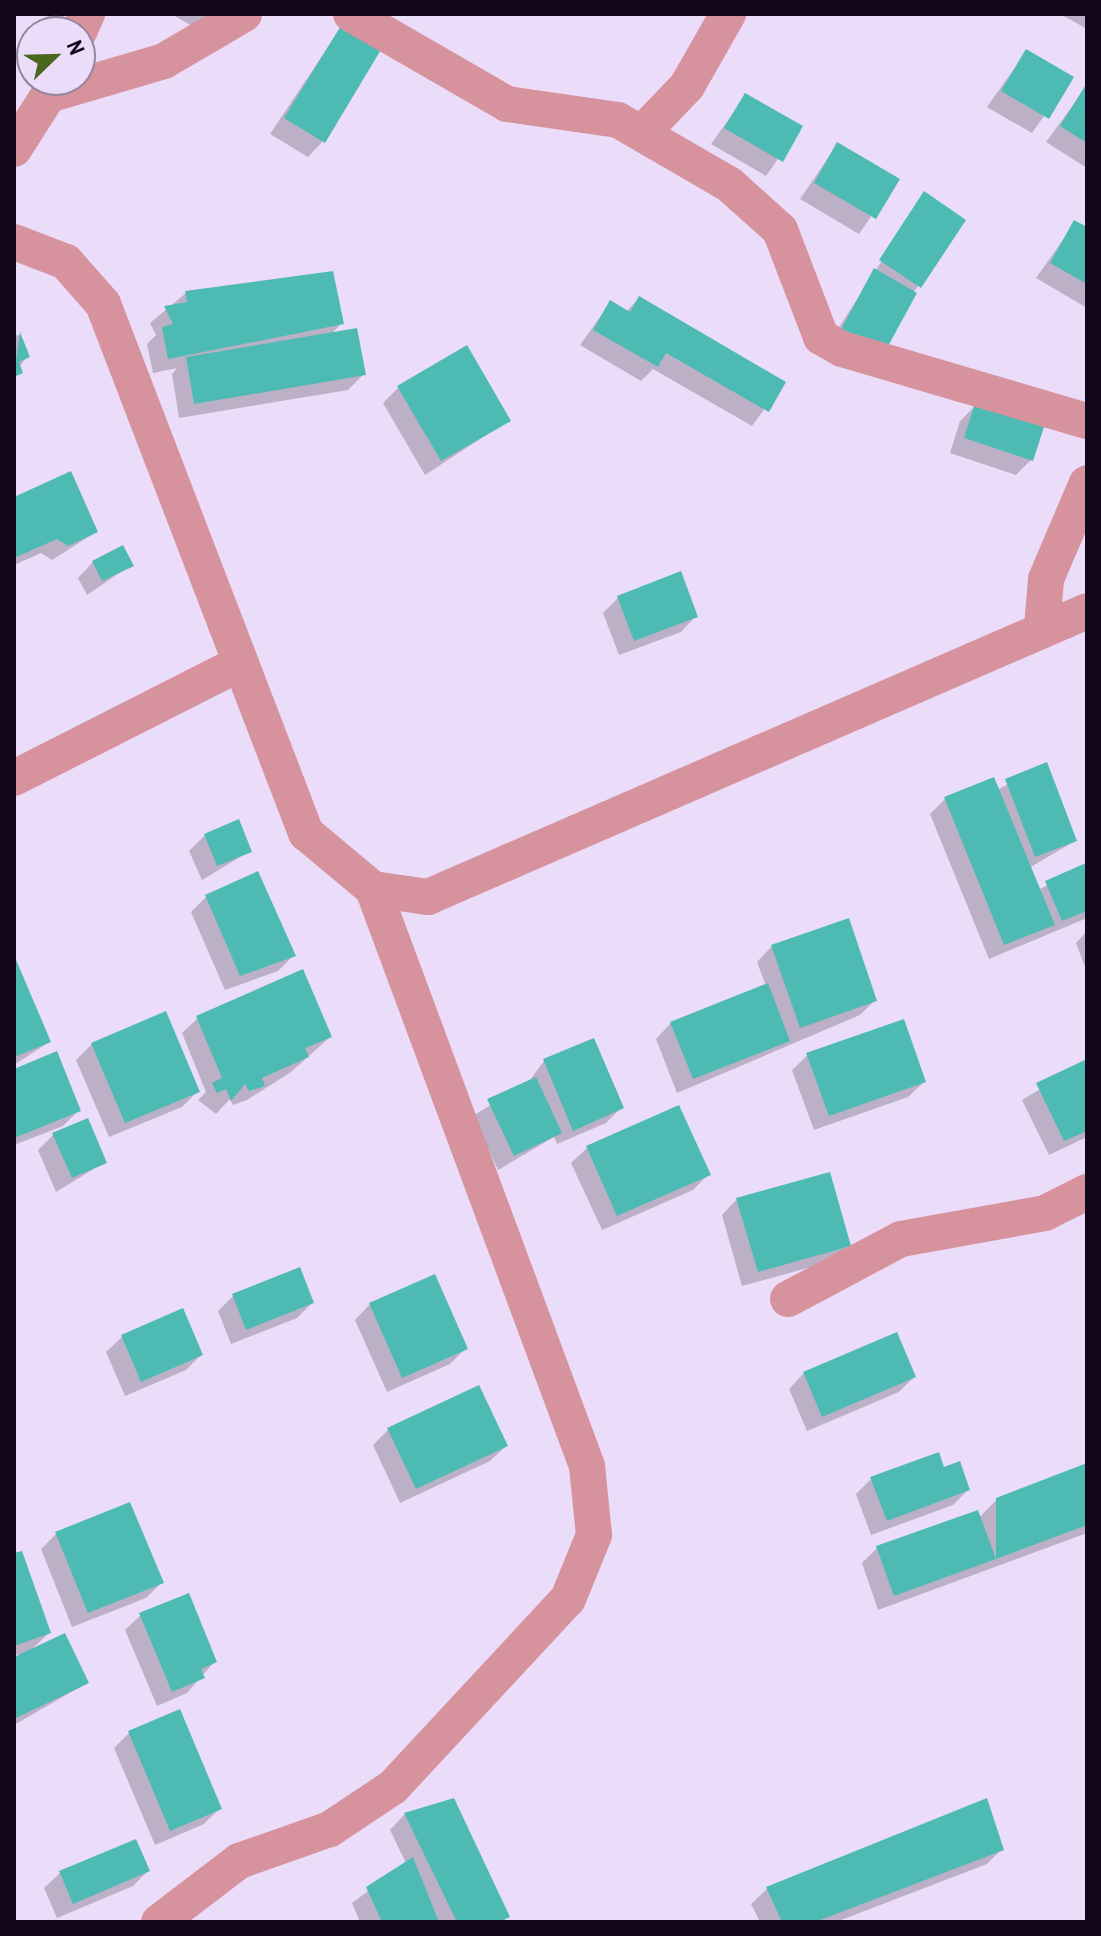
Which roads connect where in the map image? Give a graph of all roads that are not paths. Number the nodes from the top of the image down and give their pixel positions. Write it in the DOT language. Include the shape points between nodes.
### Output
graph roads {
  1 [pos="244,14"];
  2 [pos="351,14"];
  3 [pos="728,14"];
  4 [pos="96,77"];
  5 [pos="49,96"];
  6 [pos="645,130"];
  7 [pos="14,149"];
  8 [pos="14,242"];
  9 [pos="1087,421"];
  10 [pos="1087,483"];
  11 [pos="1087,611"];
  12 [pos="1042,627"];
  13 [pos="241,663"];
  14 [pos="14,778"];
  15 [pos="373,889"];
  16 [pos="1087,1192"];
  17 [pos="788,1299"];
  18 [pos="159,1922"];
  1 -- 4 [label="street" via="164,61"];
  2 -- 6 [label="street" via="507,104"];
  3 -- 6 [label="street" via="687,86"];
  5 -- 7 [label="street"];
  6 -- 9 [label="street" via="730,185 780,230 821,337 919,375"];
  8 -- 13 [label="street" via="66,262 103,304"];
  10 -- 12 [label="street" via="1046,579"];
  11 -- 12 [label="street"];
  12 -- 15 [label="street" via="428,897"];
  13 -- 14 [label="street"];
  13 -- 15 [label="street" via="306,833"];
  15 -- 18 [label="street" via="587,1466 594,1535 568,1599 393,1787 330,1829 239,1861"];
  16 -- 17 [label="street" via="1045,1213 901,1239"];
}
